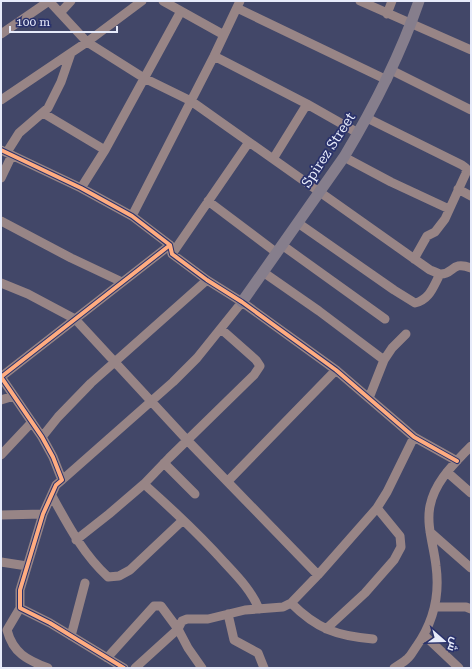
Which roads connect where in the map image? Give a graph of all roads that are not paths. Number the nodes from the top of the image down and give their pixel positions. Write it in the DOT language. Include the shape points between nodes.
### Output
graph roads {
  1 [pos="49,1"];
  2 [pos="71,1"];
  3 [pos="142,1"];
  4 [pos="163,1"];
  5 [pos="360,1"];
  6 [pos="392,1"];
  7 [pos="419,1"];
  8 [pos="238,5"];
  9 [pos="181,11"];
  10 [pos="60,13"];
  11 [pos="387,14"];
  12 [pos="411,24"];
  13 [pos="1,34"];
  14 [pos="224,35"];
  15 [pos="87,42"];
  16 [pos="471,50"];
  17 [pos="71,53"];
  18 [pos="214,56"];
  19 [pos="389,75"];
  20 [pos="144,78"];
  21 [pos="1,100"];
  22 [pos="190,101"];
  23 [pos="307,104"];
  24 [pos="471,110"];
  25 [pos="43,113"];
  26 [pos="367,118"];
  27 [pos="358,133"];
  28 [pos="249,142"];
  29 [pos="105,150"];
  30 [pos="7,152"];
  31 [pos="344,157"];
  32 [pos="273,159"];
  33 [pos="1,163"];
  34 [pos="1,178"];
  35 [pos="81,188"];
  36 [pos="458,189"];
  37 [pos="320,192"];
  38 [pos="471,196"];
  39 [pos="208,202"];
  40 [pos="449,209"];
  41 [pos="132,216"];
  42 [pos="1,221"];
  43 [pos="298,223"];
  44 [pos="170,249"];
  45 [pos="279,249"];
  46 [pos="414,259"];
  47 [pos="471,268"];
  48 [pos="263,272"];
  49 [pos="440,274"];
  50 [pos="207,280"];
  51 [pos="122,282"];
  52 [pos="1,283"];
  53 [pos="242,302"];
  54 [pos="75,318"];
  55 [pos="385,319"];
  56 [pos="221,330"];
  57 [pos="406,334"];
  58 [pos="384,360"];
  59 [pos="115,363"];
  60 [pos="336,370"];
  61 [pos="14,396"];
  62 [pos="369,398"];
  63 [pos="1,400"];
  64 [pos="152,401"];
  65 [pos="32,422"];
  66 [pos="42,437"];
  67 [pos="414,437"];
  68 [pos="188,440"];
  69 [pos="471,446"];
  70 [pos="1,455"];
  71 [pos="457,461"];
  72 [pos="164,463"];
  73 [pos="447,472"];
  74 [pos="62,480"];
  75 [pos="228,481"];
  76 [pos="144,484"];
  77 [pos="471,493"];
  78 [pos="195,494"];
  79 [pos="52,496"];
  80 [pos="377,508"];
  81 [pos="43,514"];
  82 [pos="1,515"];
  83 [pos="183,520"];
  84 [pos="430,532"];
  85 [pos="76,540"];
  86 [pos="1,562"];
  87 [pos="27,566"];
  88 [pos="471,568"];
  89 [pos="318,575"];
  90 [pos="85,583"];
  91 [pos="291,603"];
  92 [pos="434,607"];
  93 [pos="20,608"];
  94 [pos="258,609"];
  95 [pos="471,609"];
  96 [pos="228,614"];
  97 [pos="4,628"];
  98 [pos="178,629"];
  99 [pos="326,629"];
  100 [pos="424,635"];
  101 [pos="71,636"];
  102 [pos="373,639"];
  103 [pos="107,658"];
  104 [pos="48,668"];
  105 [pos="124,668"];
  106 [pos="135,668"];
  107 [pos="202,668"];
  108 [pos="264,668"];
  109 [pos="394,668"];
  110 [pos="459,668"];
  1 -- 10 [label="street"];
  1 -- 13 [label="street"];
  2 -- 10 [label="street"];
  3 -- 15 [label="street"];
  4 -- 9 [label="street"];
  5 -- 11 [label="street"];
  6 -- 11 [label="street"];
  7 -- 12 [label="main road, Spirez Street"];
  8 -- 14 [label="street"];
  8 -- 19 [label="street"];
  9 -- 14 [label="street"];
  9 -- 20 [label="street"];
  10 -- 15 [label="street"];
  11 -- 12 [label="street"];
  12 -- 16 [label="street"];
  12 -- 19 [label="main road, Spirez Street"];
  14 -- 18 [label="street"];
  15 -- 17 [label="street"];
  15 -- 20 [label="street"];
  17 -- 21 [label="street"];
  17 -- 25 [label="street" via="61,82"];
  18 -- 22 [label="street"];
  18 -- 23 [label="street"];
  19 -- 24 [label="street"];
  19 -- 26 [label="main road, Spirez Street"];
  20 -- 22 [label="street"];
  20 -- 29 [label="street"];
  22 -- 28 [label="street"];
  22 -- 41 [label="street"];
  23 -- 27 [label="street"];
  23 -- 32 [label="street"];
  25 -- 29 [label="street"];
  25 -- 30 [label="street" via="19,133"];
  26 -- 27 [label="main road, Spirez Street"];
  26 -- 36 [label="street" via="466,168"];
  27 -- 31 [label="main road, Spirez Street"];
  28 -- 32 [label="street"];
  28 -- 39 [label="street"];
  29 -- 35 [label="street"];
  30 -- 33 [label="street"];
  30 -- 34 [label="street"];
  30 -- 35 [label="street"];
  31 -- 37 [label="main road, Spirez Street"];
  31 -- 40 [label="street"];
  32 -- 37 [label="street"];
  35 -- 41 [label="street"];
  36 -- 38 [label="street"];
  36 -- 40 [label="street"];
  37 -- 43 [label="main road, Spirez Street"];
  37 -- 46 [label="street"];
  39 -- 44 [label="street"];
  39 -- 45 [label="street"];
  40 -- 46 [label="street" via="435,232 427,236"];
  41 -- 44 [label="street"];
  42 -- 51 [label="street"];
  43 -- 45 [label="main road, Spirez Street"];
  43 -- 49 [label="street" via="415,303 428,297"];
  44 -- 50 [label="street"];
  44 -- 51 [label="street"];
  45 -- 48 [label="main road, Spirez Street"];
  45 -- 55 [label="street"];
  46 -- 49 [label="street"];
  47 -- 49 [label="street" via="457,266 448,273"];
  48 -- 53 [label="main road, Spirez Street"];
  48 -- 58 [label="street"];
  50 -- 53 [label="street"];
  50 -- 59 [label="street"];
  51 -- 54 [label="street"];
  52 -- 54 [label="street"];
  53 -- 56 [label="street"];
  53 -- 60 [label="street"];
  54 -- 59 [label="street"];
  54 -- 61 [label="street" via="1,377"];
  56 -- 64 [label="street" via="197,358"];
  56 -- 68 [label="street" via="260,366"];
  57 -- 58 [label="street"];
  58 -- 62 [label="street"];
  59 -- 64 [label="street"];
  59 -- 66 [label="street" via="91,383"];
  60 -- 62 [label="street"];
  60 -- 75 [label="street"];
  61 -- 63 [label="street"];
  61 -- 65 [label="street"];
  62 -- 67 [label="street"];
  64 -- 68 [label="street"];
  64 -- 74 [label="street"];
  65 -- 66 [label="street"];
  65 -- 70 [label="street"];
  66 -- 74 [label="street"];
  67 -- 71 [label="street"];
  67 -- 80 [label="street"];
  68 -- 72 [label="street"];
  68 -- 75 [label="street"];
  69 -- 71 [label="street"];
  71 -- 73 [label="street"];
  72 -- 76 [label="street"];
  72 -- 78 [label="street"];
  73 -- 77 [label="street"];
  73 -- 84 [label="street" via="436,488 430,506"];
  74 -- 79 [label="street" via="56,485"];
  75 -- 89 [label="street"];
  76 -- 83 [label="street"];
  76 -- 85 [label="street"];
  79 -- 81 [label="street"];
  79 -- 85 [label="street"];
  80 -- 89 [label="street"];
  80 -- 99 [label="street" via="400,536 401,548 394,560 364,593"];
  81 -- 82 [label="street"];
  81 -- 87 [label="street"];
  83 -- 85 [label="street" via="130,570 119,576 108,577"];
  83 -- 94 [label="street" via="246,587"];
  84 -- 88 [label="street"];
  84 -- 92 [label="street" via="436,567 437,588"];
  86 -- 87 [label="street"];
  87 -- 93 [label="street" via="20,590"];
  89 -- 91 [label="street"];
  90 -- 101 [label="street"];
  91 -- 94 [label="street" via="283,608"];
  91 -- 99 [label="street" via="307,618"];
  92 -- 95 [label="street"];
  92 -- 100 [label="street"];
  93 -- 97 [label="street"];
  93 -- 101 [label="street"];
  94 -- 96 [label="street"];
  96 -- 98 [label="street" via="208,619 187,619 182,621"];
  96 -- 108 [label="street" via="234,640 258,653"];
  97 -- 104 [label="street" via="23,657"];
  98 -- 103 [label="street" via="161,606 154,606"];
  98 -- 106 [label="street"];
  98 -- 107 [label="street"];
  99 -- 102 [label="street" via="344,635"];
  100 -- 109 [label="street" via="408,659"];
  100 -- 110 [label="street"];
  101 -- 103 [label="street"];
  103 -- 105 [label="street"];
}
